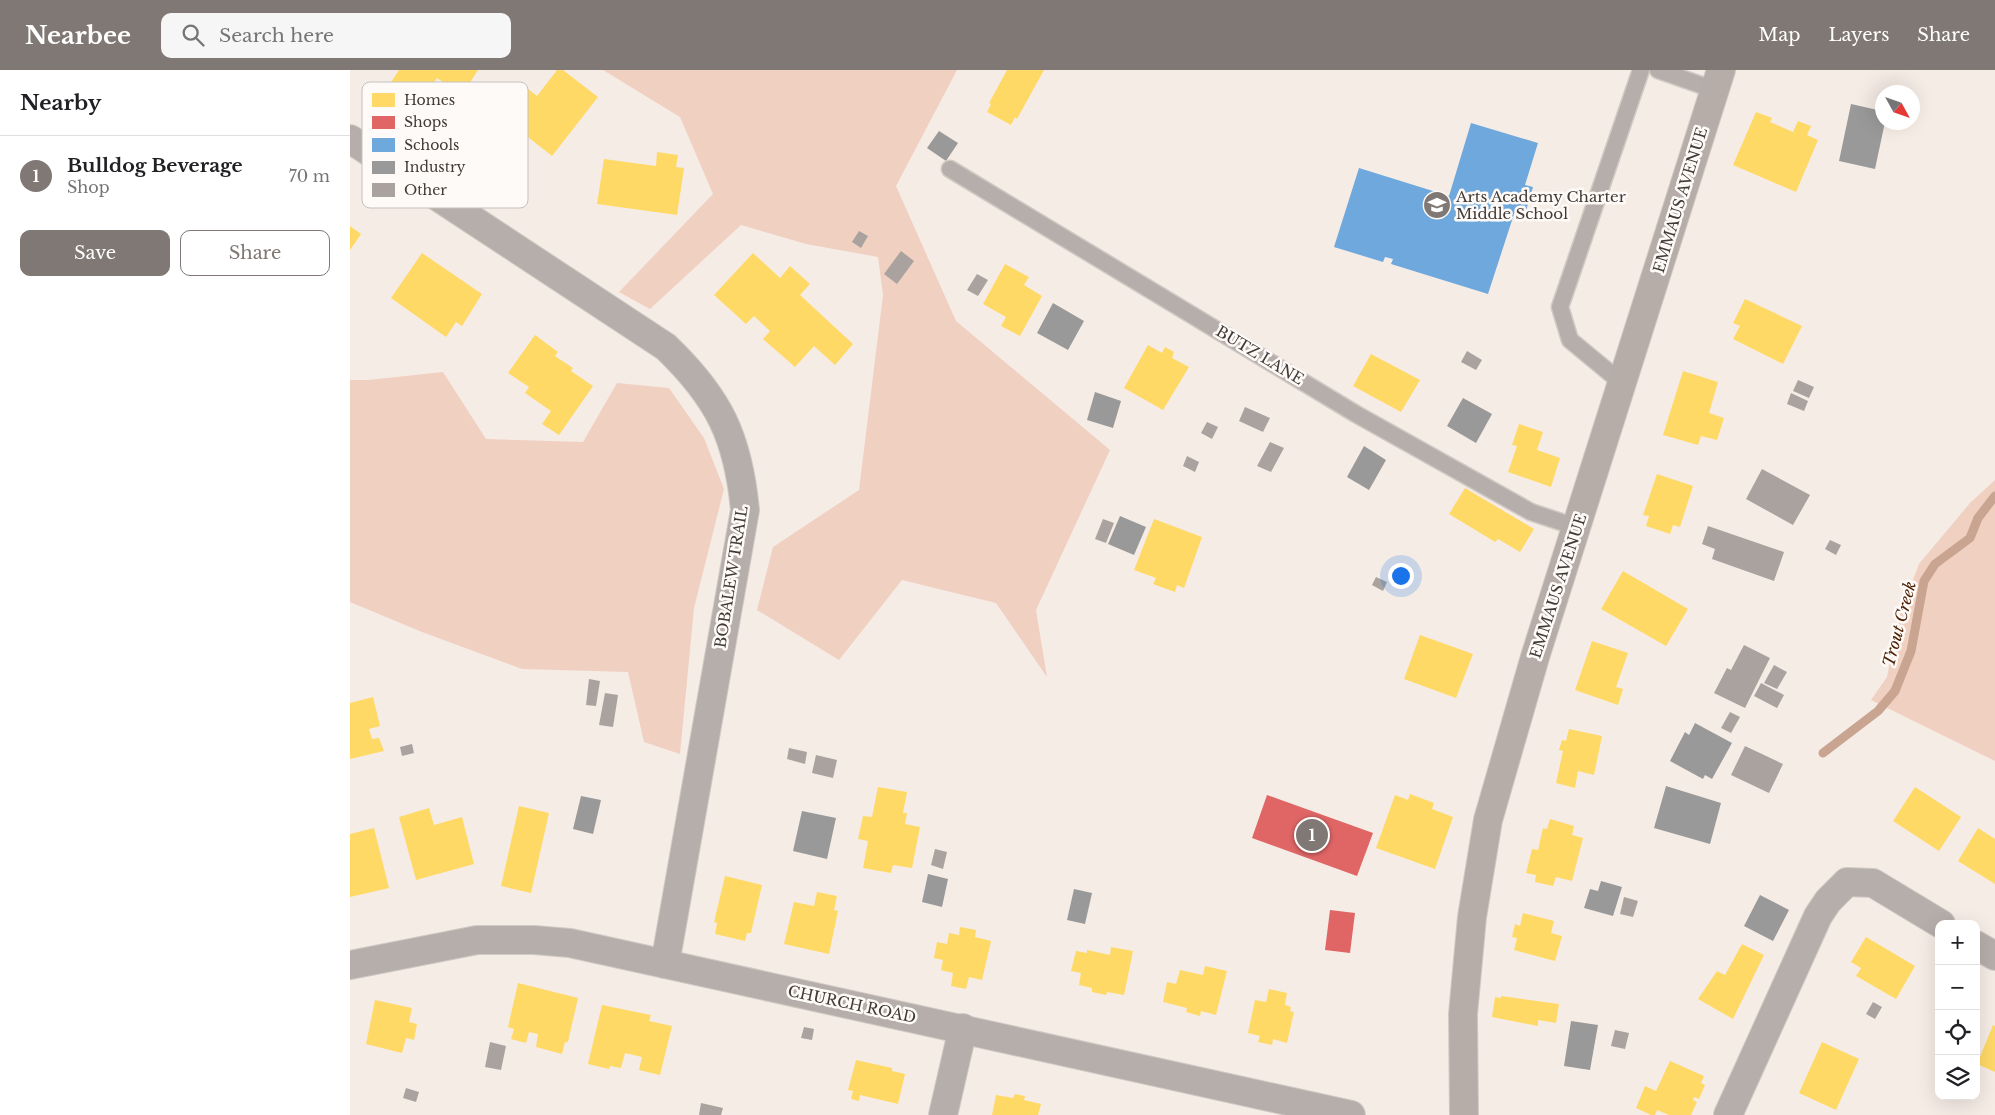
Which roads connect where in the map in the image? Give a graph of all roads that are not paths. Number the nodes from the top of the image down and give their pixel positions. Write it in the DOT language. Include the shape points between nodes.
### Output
graph roads {
  1 [pos="1641,70"];
  2 [pos="1658,70"];
  3 [pos="1718,80"];
  4 [pos="350,139"];
  5 [pos="362,147"];
  6 [pos="950,169"];
  7 [pos="455,208"];
  8 [pos="1622,383"];
  9 [pos="1576,527"];
  10 [pos="1935,920"];
  11 [pos="1980,947"];
  12 [pos="1995,956"];
  13 [pos="665,964"];
  14 [pos="350,965"];
  15 [pos="963,1028"];
  16 [pos="943,1115"];
  17 [pos="1351,1115"];
  18 [pos="1464,1115"];
  19 [pos="1728,1115"];
  1 -- 8 [label="lane" via="1560,307 1570,340"];
  2 -- 3 [label="lane"];
  3 -- 8 [label="main road, EMMAUS AVENUE"];
  4 -- 5 [label="street, BOBALEW TRAIL"];
  6 -- 9 [label="lane, BUTZ LANE" via="1356,414 1531,512"];
  7 -- 13 [label="street, BOBALEW TRAIL" via="666,347 693,373 715,403 731,437 741,472 745,510"];
  8 -- 9 [label="main road, EMMAUS AVENUE"];
  9 -- 18 [label="main road, EMMAUS AVENUE" via="1488,820 1472,917 1464,1004"];
  10 -- 19 [label="street" via="1873,883 1847,882 1818,916"];
  11 -- 12 [label="street"];
  13 -- 14 [label="street, CHURCH ROAD" via="570,943 477,940"];
  13 -- 15 [label="street, CHURCH ROAD"];
  15 -- 16 [label="street"];
  15 -- 17 [label="street, CHURCH ROAD"];
}
